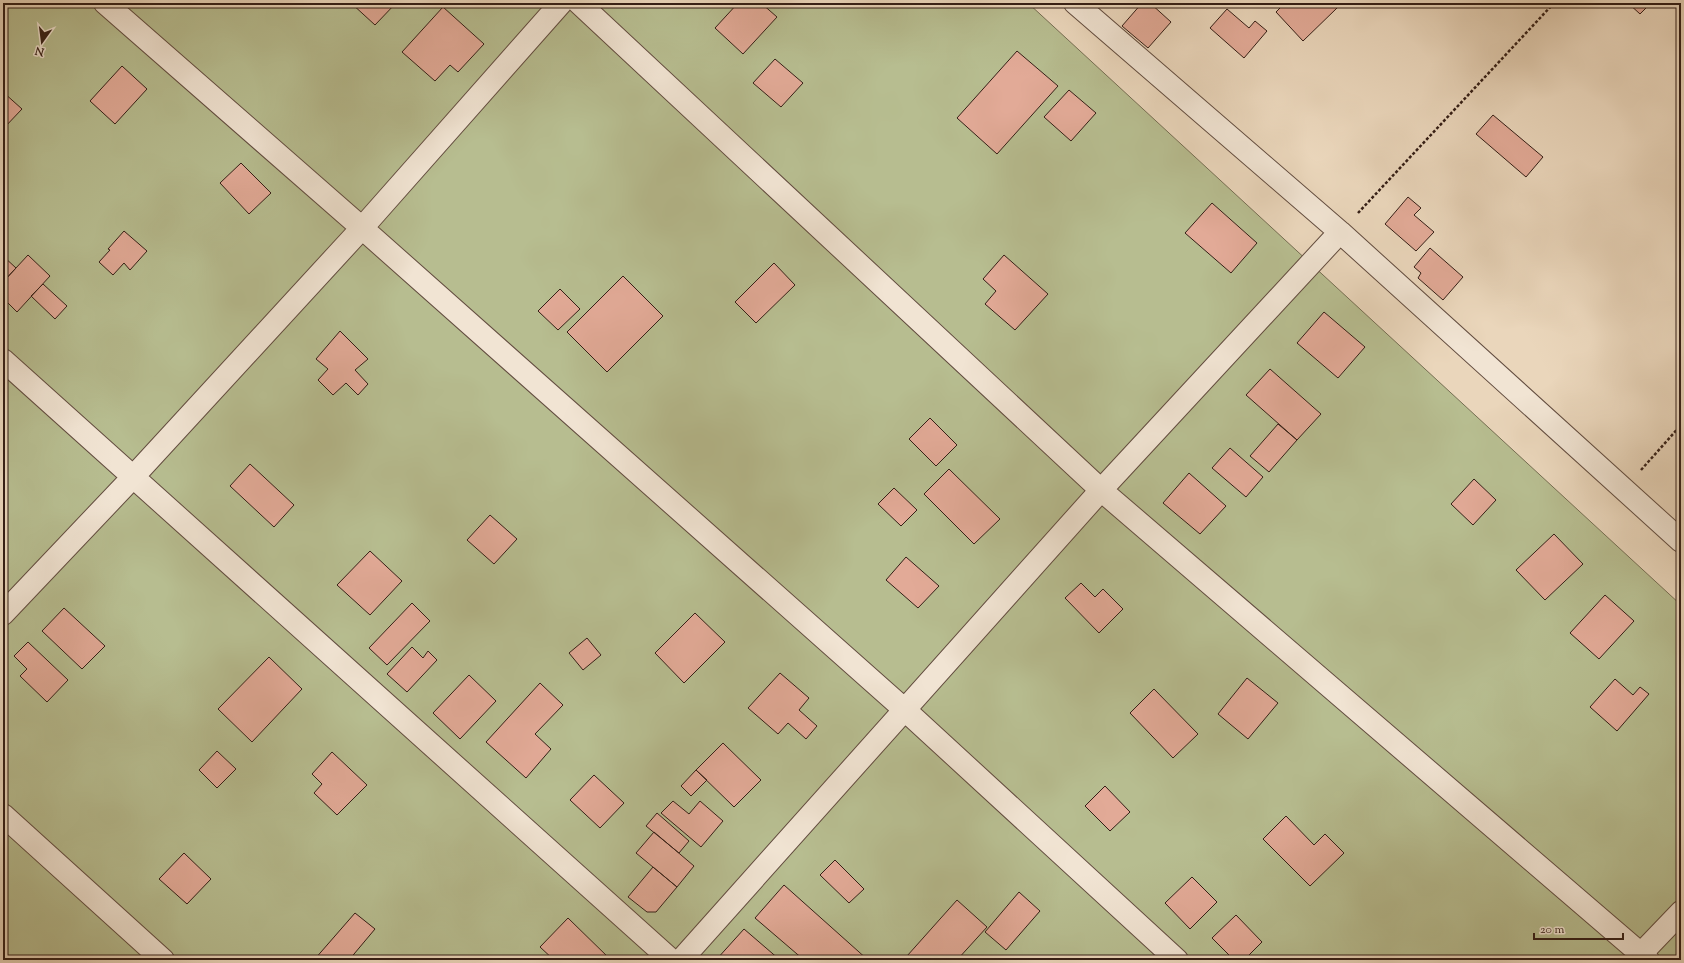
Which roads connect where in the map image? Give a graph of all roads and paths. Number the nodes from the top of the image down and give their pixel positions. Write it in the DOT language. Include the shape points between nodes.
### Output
graph roads {
  1 [pos="105,3"];
  2 [pos="561,3"];
  3 [pos="579,3"];
  4 [pos="1075,3"];
  5 [pos="1554,3"];
  6 [pos="362,228"];
  7 [pos="1340,232"];
  8 [pos="3,360"];
  9 [pos="1681,425"];
  10 [pos="133,477"];
  11 [pos="1101,490"];
  12 [pos="1623,490"];
  13 [pos="1681,541"];
  14 [pos="3,614"];
  15 [pos="905,710"];
  16 [pos="3,815"];
  17 [pos="1681,912"];
  18 [pos="1642,958"];
  19 [pos="164,960"];
  20 [pos="671,960"];
  21 [pos="681,960"];
  22 [pos="1177,960"];
  1 -- 6 [label="street"];
  2 -- 6 [label="street"];
  3 -- 11 [label="street"];
  4 -- 7 [label="street"];
  5 -- 7 [label="path"];
  6 -- 10 [label="street"];
  6 -- 15 [label="street"];
  7 -- 11 [label="street"];
  7 -- 12 [label="street"];
  8 -- 10 [label="street"];
  9 -- 12 [label="path"];
  10 -- 14 [label="street"];
  10 -- 20 [label="street"];
  11 -- 15 [label="street"];
  11 -- 18 [label="street"];
  12 -- 13 [label="street"];
  15 -- 21 [label="street"];
  15 -- 22 [label="street"];
  16 -- 19 [label="street"];
  17 -- 18 [label="street"];
}
